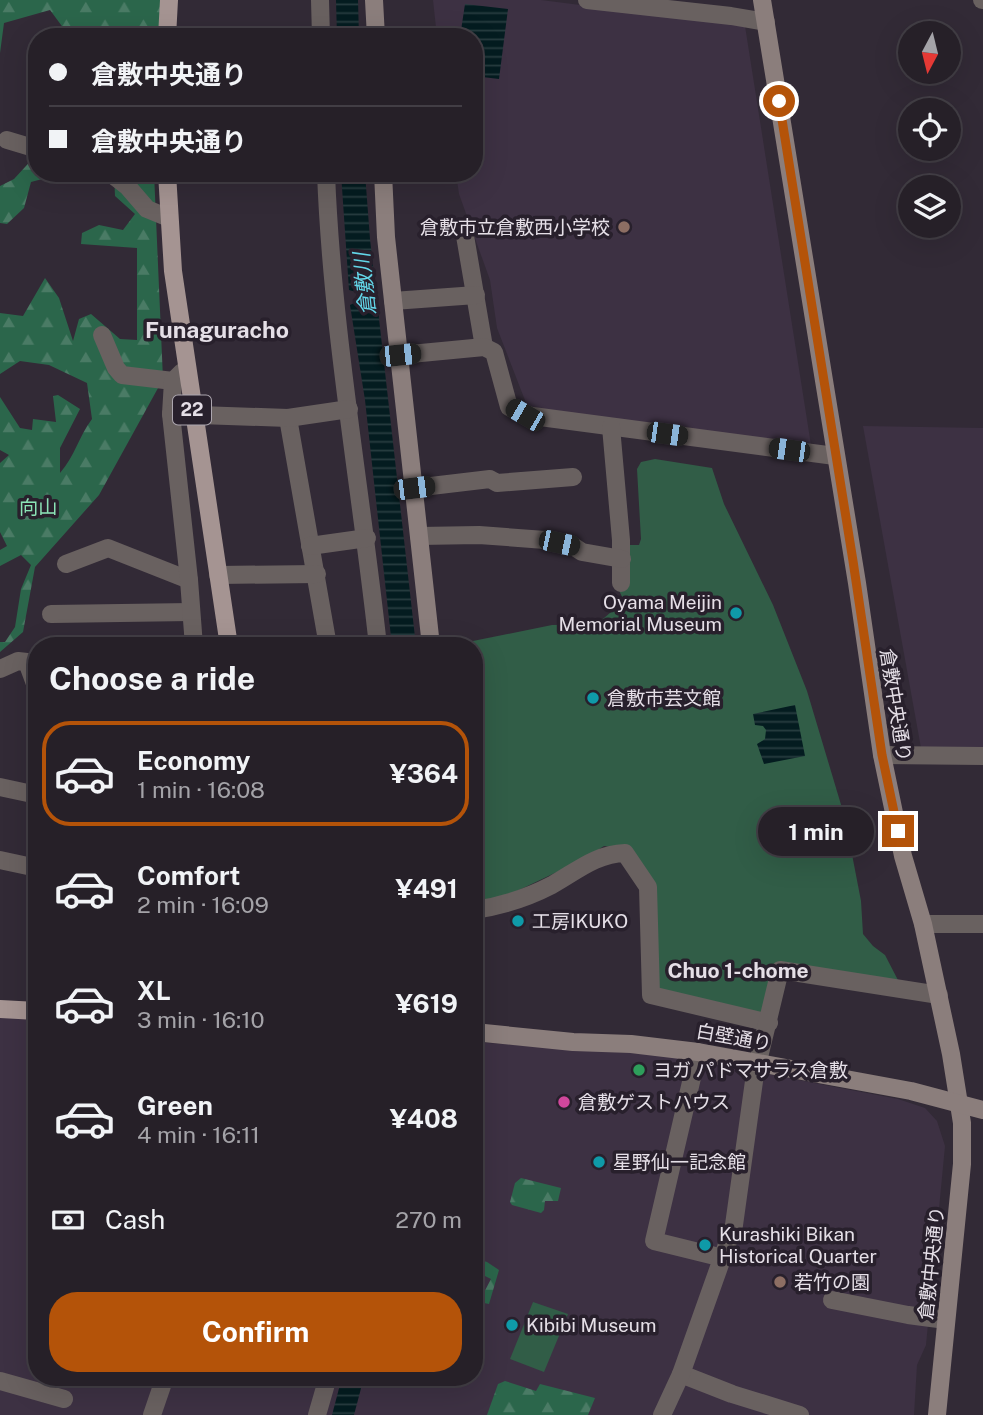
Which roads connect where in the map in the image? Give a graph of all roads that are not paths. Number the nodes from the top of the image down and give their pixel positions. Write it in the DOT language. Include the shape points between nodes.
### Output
graph roads {
  1 [pos="169,0"];
  2 [pos="320,0"];
  3 [pos="374,0"];
  4 [pos="587,0"];
  5 [pos="762,0"];
  6 [pos="766,22"];
  7 [pos="167,28"];
  8 [pos="321,28"];
  9 [pos="376,28"];
  10 [pos="7,140"];
  11 [pos="28,146"];
  12 [pos="122,182"];
  13 [pos="167,182"];
  14 [pos="327,182"];
  15 [pos="384,182"];
  16 [pos="169,218"];
  17 [pos="464,230"];
  18 [pos="476,295"];
  19 [pos="393,301"];
  20 [pos="102,335"];
  21 [pos="484,346"];
  22 [pos="400,355"];
  23 [pos="186,367"];
  24 [pos="173,381"];
  25 [pos="349,409"];
  26 [pos="171,414"];
  27 [pos="193,414"];
  28 [pos="288,418"];
  29 [pos="611,427"];
  30 [pos="835,456"];
  31 [pos="573,477"];
  32 [pos="414,488"];
  33 [pos="419,536"];
  34 [pos="367,538"];
  35 [pos="310,546"];
  36 [pos="622,559"];
  37 [pos="66,564"];
  38 [pos="317,574"];
  39 [pos="218,575"];
  40 [pos="189,580"];
  41 [pos="621,583"];
  42 [pos="191,611"];
  43 [pos="51,614"];
  44 [pos="193,637"];
  45 [pos="228,637"];
  46 [pos="327,637"];
  47 [pos="377,637"];
  48 [pos="430,637"];
  49 [pos="28,665"];
  50 [pos="0,669"];
  51 [pos="882,755"];
  52 [pos="983,756"];
  53 [pos="0,787"];
  54 [pos="28,793"];
  55 [pos="0,860"];
  56 [pos="28,866"];
  57 [pos="483,908"];
  58 [pos="923,924"];
  59 [pos="983,924"];
  60 [pos="939,995"];
  61 [pos="0,1009"];
  62 [pos="28,1011"];
  63 [pos="769,1023"];
  64 [pos="483,1033"];
  65 [pos="698,1052"];
  66 [pos="758,1063"];
  67 [pos="959,1104"];
  68 [pos="983,1110"];
  69 [pos="723,1258"];
  70 [pos="832,1300"];
  71 [pos="946,1320"];
  72 [pos="681,1374"];
  73 [pos="0,1381"];
  74 [pos="162,1386"];
  75 [pos="325,1386"];
  76 [pos="64,1399"];
  77 [pos="152,1415"];
  78 [pos="317,1415"];
  79 [pos="662,1415"];
  80 [pos="800,1415"];
  81 [pos="937,1415"];
  1 -- 7 [label="main road"];
  2 -- 8 [label="street"];
  3 -- 9 [label="street"];
  4 -- 6 [label="street"];
  5 -- 6 [label="street, 倉敷中央通り"];
  6 -- 30 [label="street, 倉敷中央通り"];
  10 -- 11 [label="street"];
  12 -- 16 [label="street" via="147,209"];
  13 -- 16 [label="main road, 22"];
  14 -- 25 [label="street"];
  15 -- 19 [label="street"];
  16 -- 23 [label="main road, 22"];
  17 -- 18 [label="street"];
  18 -- 19 [label="street"];
  18 -- 21 [label="street"];
  19 -- 22 [label="street"];
  20 -- 24 [label="street" via="122,375"];
  21 -- 22 [label="street"];
  21 -- 29 [label="street" via="494,352 509,407 525,415"];
  22 -- 32 [label="street"];
  23 -- 24 [label="street"];
  23 -- 27 [label="main road, 22"];
  24 -- 26 [label="street"];
  25 -- 28 [label="street"];
  25 -- 34 [label="street"];
  26 -- 27 [label="street"];
  26 -- 40 [label="street"];
  27 -- 28 [label="street"];
  27 -- 39 [label="main road, 22"];
  28 -- 35 [label="street"];
  29 -- 30 [label="street"];
  29 -- 36 [label="street"];
  30 -- 51 [label="street, 倉敷中央通り"];
  31 -- 32 [label="street" via="497,483 490,479"];
  32 -- 33 [label="street"];
  33 -- 36 [label="street" via="545,540"];
  33 -- 48 [label="street"];
  34 -- 35 [label="street"];
  34 -- 47 [label="street"];
  35 -- 38 [label="street"];
  36 -- 41 [label="street"];
  37 -- 40 [label="street" via="108,548"];
  38 -- 39 [label="street"];
  38 -- 46 [label="street"];
  39 -- 45 [label="main road, 22"];
  40 -- 42 [label="street"];
  42 -- 43 [label="street"];
  42 -- 44 [label="street"];
  49 -- 50 [label="street" via="18,661"];
  51 -- 52 [label="street"];
  51 -- 58 [label="street, 倉敷中央通り"];
  53 -- 54 [label="street"];
  55 -- 56 [label="street"];
  57 -- 63 [label="street" via="515,901 607,854 625,853 648,887 651,995"];
  58 -- 59 [label="street"];
  58 -- 60 [label="street, 倉敷中央通り"];
  60 -- 63 [label="street" via="780,970"];
  60 -- 67 [label="street, 倉敷中央通り"];
  61 -- 62 [label="main road"];
  63 -- 66 [label="street"];
  64 -- 65 [label="street, 白壁通り"];
  65 -- 66 [label="street, 白壁通り"];
  65 -- 69 [label="street" via="654,1241"];
  66 -- 67 [label="street, 白壁通り"];
  66 -- 69 [label="street" via="734,1225"];
  67 -- 68 [label="street, 白壁通り"];
  67 -- 71 [label="street, 倉敷中央通り" via="962,1164"];
  69 -- 72 [label="street"];
  70 -- 71 [label="street"];
  71 -- 81 [label="street, 倉敷中央通り"];
  72 -- 79 [label="street"];
  72 -- 80 [label="street"];
  73 -- 76 [label="street"];
  74 -- 77 [label="street"];
  75 -- 78 [label="street"];
}
